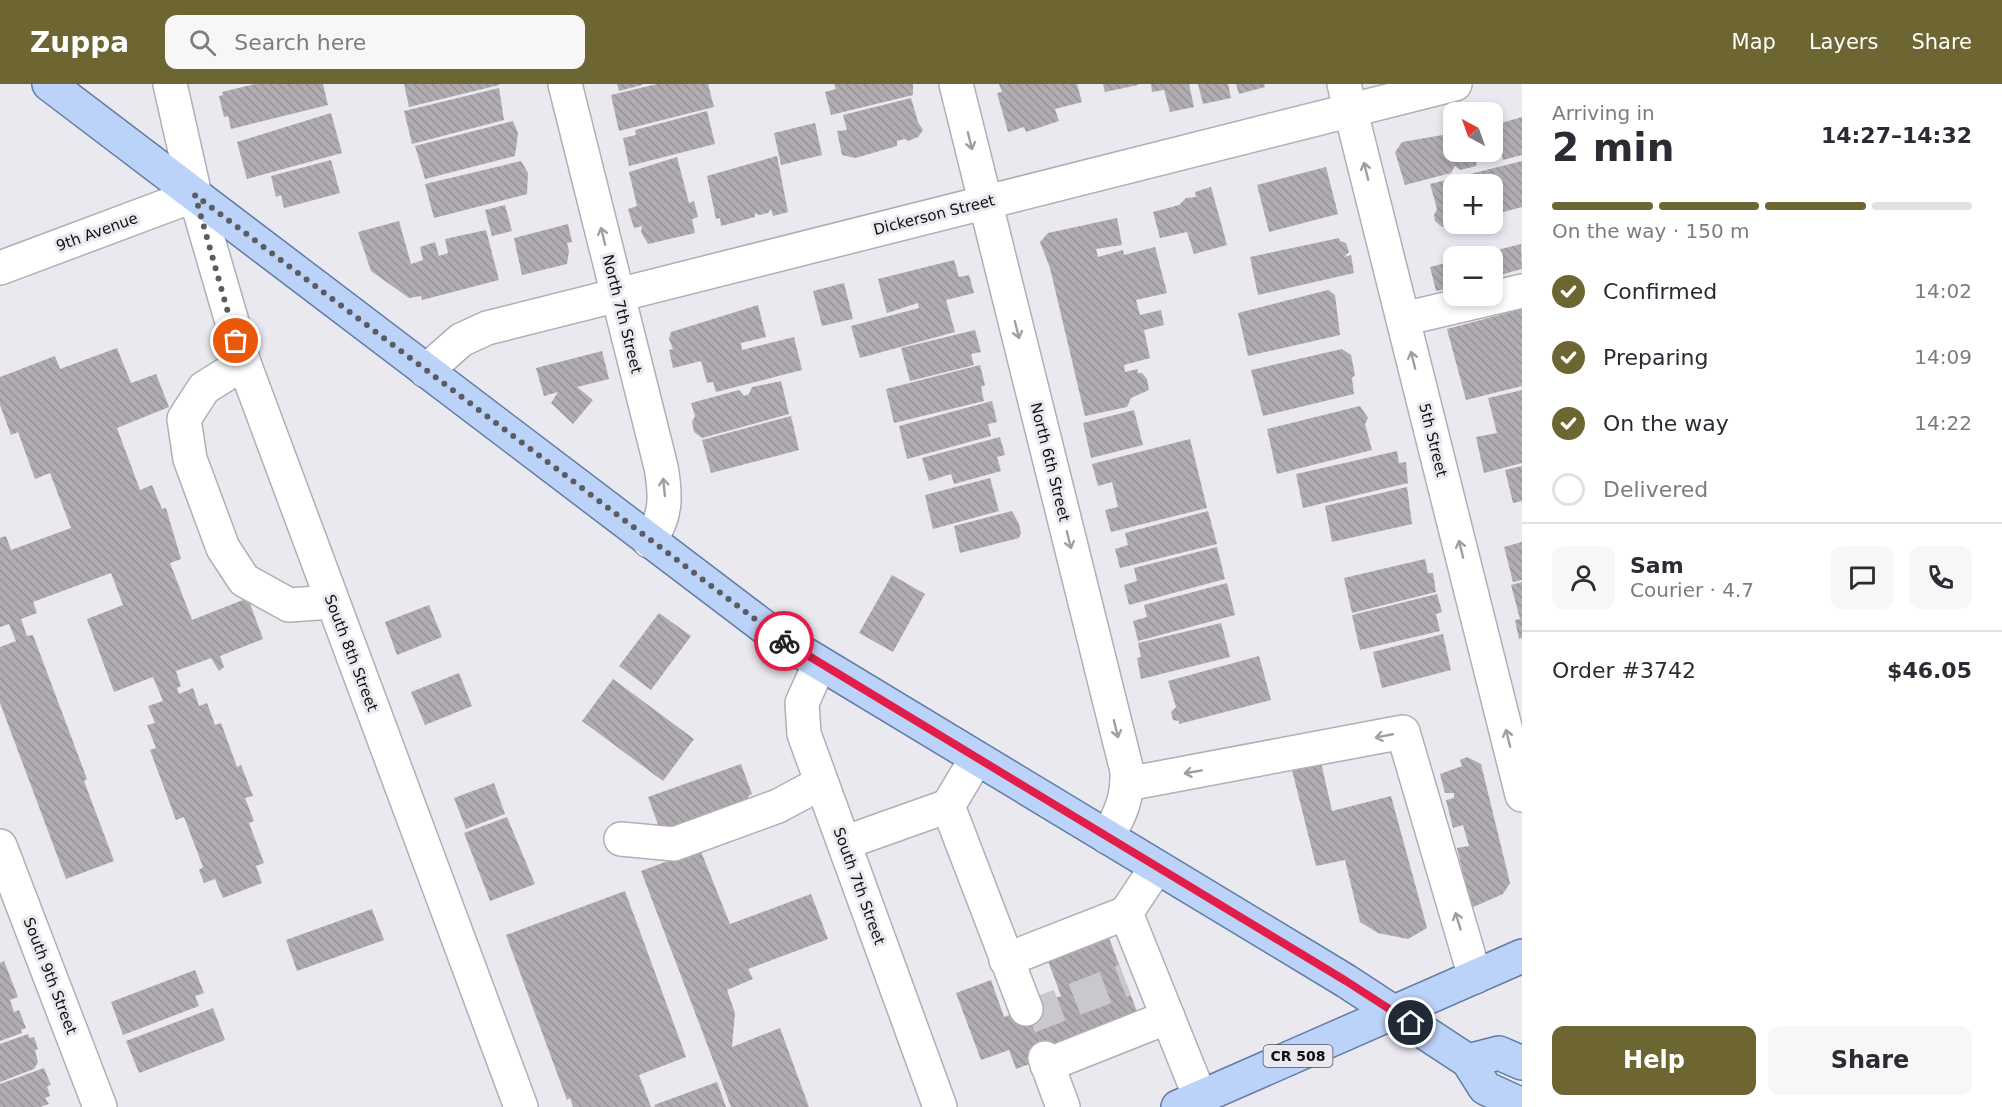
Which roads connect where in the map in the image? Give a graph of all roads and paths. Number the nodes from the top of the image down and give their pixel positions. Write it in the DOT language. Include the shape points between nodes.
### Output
graph roads {
  1 [pos="49,84"];
  2 [pos="170,84"];
  3 [pos="565,84"];
  4 [pos="956,84"];
  5 [pos="1455,84"];
  6 [pos="1347,97"];
  7 [pos="195,195"];
  8 [pos="986,202"];
  9 [pos="0,268"];
  10 [pos="1522,291"];
  11 [pos="617,295"];
  12 [pos="1403,319"];
  13 [pos="244,363"];
  14 [pos="426,371"];
  15 [pos="649,541"];
  16 [pos="332,602"];
  17 [pos="819,664"];
  18 [pos="1509,689"];
  19 [pos="976,759"];
  20 [pos="821,783"];
  21 [pos="1127,784"];
  22 [pos="1522,795"];
  23 [pos="948,806"];
  24 [pos="1107,837"];
  25 [pos="621,839"];
  26 [pos="844,843"];
  27 [pos="0,846"];
  28 [pos="1156,868"];
  29 [pos="1126,913"];
  30 [pos="1522,956"];
  31 [pos="1006,960"];
  32 [pos="1475,977"];
  33 [pos="1026,1009"];
  34 [pos="1395,1013"];
  35 [pos="1168,1017"];
  36 [pos="1468,1061"];
  37 [pos="1522,1063"];
  38 [pos="1189,1102"];
  39 [pos="1522,1105"];
  40 [pos="100,1107"];
  41 [pos="521,1107"];
  42 [pos="940,1107"];
  43 [pos="1063,1107"];
  1 -- 7 [label="main road"];
  2 -- 7 [label="street, South 8th Street"];
  11 -- 3 [label="street, North 7th Street, one-way"];
  4 -- 8 [label="street, North 6th Street, one-way"];
  5 -- 6 [label="street, Dickerson Street"];
  6 -- 8 [label="street, Dickerson Street"];
  12 -- 6 [label="street, 5th Street, one-way"];
  7 -- 9 [label="street, 9th Avenue"];
  7 -- 13 [label="street, South 8th Street"];
  7 -- 14 [label="main road"];
  8 -- 11 [label="street, Dickerson Street"];
  8 -- 21 [label="street, North 6th Street, one-way" via="1127,771"];
  10 -- 12 [label="street"];
  11 -- 14 [label="street, Dickerson Street" via="487,328 461,340"];
  15 -- 11 [label="street, North 7th Street, one-way" via="663,518 664,486"];
  18 -- 12 [label="street, 5th Street, one-way"];
  13 -- 16 [label="street, South 8th Street"];
  13 -- 16 [label="street" via="204,387 184,419 190,459 223,548 244,580 289,605"];
  14 -- 15 [label="main road"];
  15 -- 17 [label="main road"];
  16 -- 41 [label="street, South 8th Street"];
  17 -- 19 [label="main road"];
  17 -- 20 [label="street, South 7th Street" via="802,703 804,734"];
  22 -- 18 [label="street, 5th Street, one-way"];
  19 -- 23 [label="street"];
  19 -- 24 [label="main road"];
  20 -- 25 [label="street" via="778,806 674,844"];
  20 -- 26 [label="street, South 7th Street"];
  21 -- 24 [label="street, North 6th Street" via="1122,812"];
  32 -- 21 [label="street, one-way" via="1403,732"];
  23 -- 26 [label="street"];
  23 -- 31 [label="street"];
  24 -- 28 [label="main road"];
  26 -- 42 [label="street, South 7th Street"];
  27 -- 40 [label="street, South 9th Street"];
  28 -- 29 [label="street"];
  28 -- 34 [label="main road"];
  29 -- 31 [label="street"];
  29 -- 35 [label="street" via="1137,976"];
  30 -- 32 [label="main road, CR 508"];
  31 -- 33 [label="street"];
  32 -- 34 [label="main road, CR 508"];
  34 -- 36 [label="main road"];
  34 -- 38 [label="main road, CR 508"];
  35 -- 38 [label="street"];
  35 -- 43 [label="street" via="1046,1061"];
  36 -- 37 [label="main road" via="1499,1053"];
  36 -- 39 [label="main road" via="1485,1088"];
}
